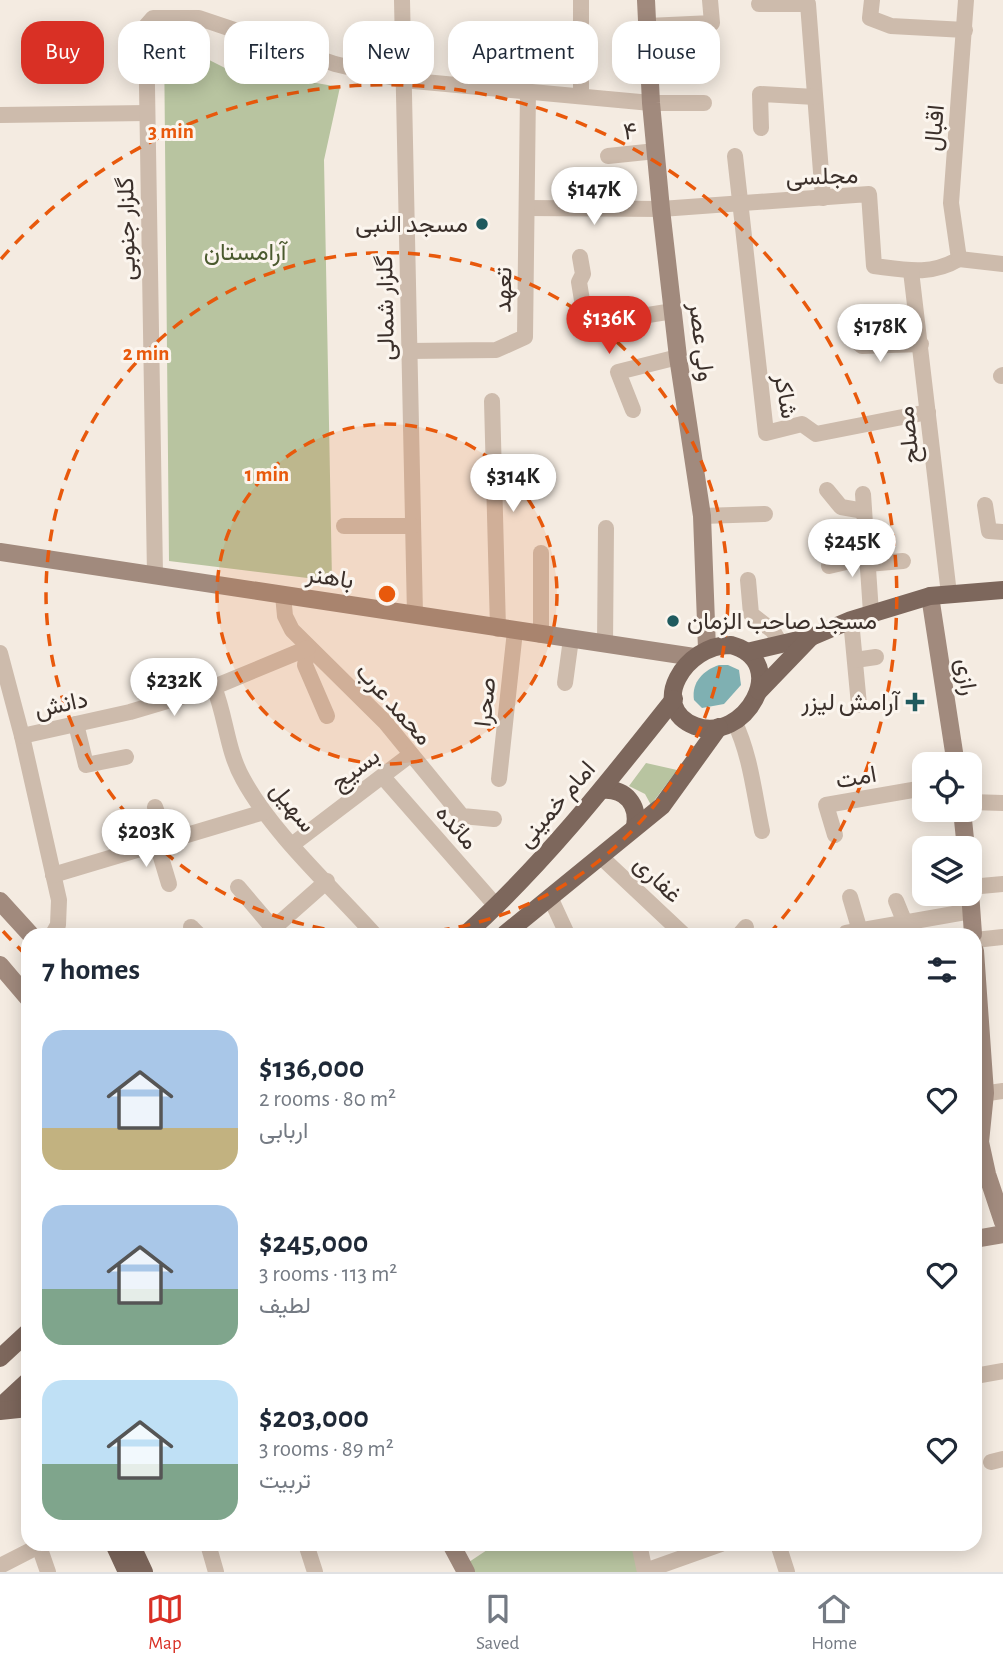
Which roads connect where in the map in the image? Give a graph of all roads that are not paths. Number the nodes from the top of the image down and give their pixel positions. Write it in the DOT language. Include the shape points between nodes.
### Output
graph roads {
  1 [pos="402,0"];
  2 [pos="581,0"];
  3 [pos="646,0"];
  4 [pos="710,0"];
  5 [pos="872,0"];
  6 [pos="966,0"];
  7 [pos="759,4"];
  8 [pos="402,21"];
  9 [pos="648,21"];
  10 [pos="712,21"];
  11 [pos="965,30"];
  12 [pos="343,66"];
  13 [pos="434,83"];
  14 [pos="403,84"];
  15 [pos="650,84"];
  16 [pos="528,91"];
  17 [pos="581,96"];
  18 [pos="815,97"];
  19 [pos="651,103"];
  20 [pos="704,103"];
  21 [pos="147,113"];
  22 [pos="0,115"];
  23 [pos="761,128"];
  24 [pos="656,151"];
  25 [pos="608,156"];
  26 [pos="735,156"];
  27 [pos="823,198"];
  28 [pos="738,204"];
  29 [pos="527,208"];
  30 [pos="661,209"];
  31 [pos="580,257"];
  32 [pos="959,259"];
  33 [pos="1003,264"];
  34 [pos="911,271"];
  35 [pos="673,311"];
  36 [pos="853,339"];
  37 [pos="921,344"];
  38 [pos="409,351"];
  39 [pos="678,357"];
  40 [pos="492,401"];
  41 [pos="633,410"];
  42 [pos="928,412"];
  43 [pos="827,490"];
  44 [pos="863,494"];
  45 [pos="985,505"];
  46 [pos="864,511"];
  47 [pos="765,514"];
  48 [pos="702,516"];
  49 [pos="344,526"];
  50 [pos="413,526"];
  51 [pos="606,528"];
  52 [pos="1003,532"];
  53 [pos="0,552"];
  54 [pos="541,553"];
  55 [pos="867,561"];
  56 [pos="903,561"];
  57 [pos="829,566"];
  58 [pos="155,575"];
  59 [pos="748,580"];
  60 [pos="1003,590"];
  61 [pos="949,594"];
  62 [pos="283,595"];
  63 [pos="930,596"];
  64 [pos="871,613"];
  65 [pos="415,615"];
  66 [pos="851,620"];
  67 [pos="507,630"];
  68 [pos="541,635"];
  69 [pos="811,637"];
  70 [pos="571,639"];
  71 [pos="780,643"];
  72 [pos="605,644"];
  73 [pos="308,648"];
  74 [pos="747,652"];
  75 [pos="0,653"];
  76 [pos="701,653"];
  77 [pos="876,657"];
  78 [pos="855,660"];
  79 [pos="565,683"];
  80 [pos="214,687"];
  81 [pos="759,691"];
  82 [pos="674,699"];
  83 [pos="859,705"];
  84 [pos="327,716"];
  85 [pos="76,724"];
  86 [pos="727,724"];
  87 [pos="22,736"];
  88 [pos="954,752"];
  89 [pos="410,755"];
  90 [pos="126,757"];
  91 [pos="383,777"];
  92 [pos="499,779"];
  93 [pos="602,790"];
  94 [pos="912,790"];
  95 [pos="982,802"];
  96 [pos="1003,803"];
  97 [pos="155,807"];
  98 [pos="264,812"];
  99 [pos="494,819"];
  100 [pos="635,827"];
  101 [pos="762,831"];
  102 [pos="835,835"];
  103 [pos="162,843"];
  104 [pos="293,844"];
  105 [pos="600,856"];
  106 [pos="53,875"];
  107 [pos="327,881"];
  108 [pos="169,884"];
  109 [pos="1003,884"];
  110 [pos="238,887"];
  111 [pos="982,887"];
  112 [pos="550,897"];
  113 [pos="850,897"];
  114 [pos="0,901"];
  115 [pos="896,901"];
  116 [pos="971,906"];
  117 [pos="497,907"];
  118 [pos="971,911"];
  119 [pos="905,923"];
  120 [pos="932,926"];
  121 [pos="25,928"];
  122 [pos="56,928"];
  123 [pos="269,928"];
  124 [pos="278,928"];
  125 [pos="369,928"];
  126 [pos="473,928"];
  127 [pos="512,928"];
  128 [pos="564,928"];
  129 [pos="677,928"];
  130 [pos="853,928"];
  131 [pos="894,928"];
  132 [pos="972,928"];
  133 [pos="1003,937"];
  134 [pos="982,939"];
  135 [pos="0,965"];
  136 [pos="21,990"];
  137 [pos="982,1038"];
  138 [pos="988,1093"];
  139 [pos="982,1130"];
  140 [pos="982,1149"];
  141 [pos="1001,1212"];
  142 [pos="1003,1234"];
  143 [pos="982,1238"];
  144 [pos="21,1338"];
  145 [pos="0,1358"];
  146 [pos="1003,1371"];
  147 [pos="982,1375"];
  148 [pos="21,1388"];
  149 [pos="21,1408"];
  150 [pos="0,1409"];
  151 [pos="29,1551"];
  152 [pos="43,1551"];
  153 [pos="117,1551"];
  154 [pos="134,1551"];
  155 [pos="210,1551"];
  156 [pos="308,1551"];
  157 [pos="455,1551"];
  158 [pos="641,1551"];
  159 [pos="701,1551"];
  160 [pos="780,1551"];
  161 [pos="0,1566"];
  162 [pos="645,1571"];
  163 [pos="48,1572"];
  164 [pos="127,1572"];
  165 [pos="144,1572"];
  166 [pos="216,1572"];
  167 [pos="315,1572"];
  168 [pos="466,1572"];
  169 [pos="788,1572"];
  1 -- 8 [label="street, گلزار شمالی"];
  2 -- 17 [label="street"];
  3 -- 9 [label="street, ولی عصر"];
  4 -- 10 [label="street"];
  5 -- 11 [label="street" via="870,18 891,26"];
  6 -- 11 [label="street, اقبال"];
  7 -- 18 [label="street" via="808,4"];
  11 -- 32 [label="street, اقبال" via="951,203"];
  12 -- 21 [label="street, گلزار جنوبی" via="199,18 153,18 146,26"];
  13 -- 16 [label="street, گلزار جنوبی"];
  14 -- 38 [label="street, گلزار شمالی"];
  15 -- 19 [label="street, ولی عصر"];
  16 -- 17 [label="street, گلزار جنوبی"];
  16 -- 29 [label="street, تعهد"];
  17 -- 19 [label="street, گلزار جنوبی"];
  18 -- 23 [label="street" via="760,94"];
  18 -- 27 [label="street"];
  19 -- 20 [label="street, گلزار جنوبی"];
  19 -- 24 [label="street, ولی عصر"];
  21 -- 22 [label="street"];
  21 -- 58 [label="street, گلزار جنوبی"];
  24 -- 25 [label="street, ۴"];
  24 -- 30 [label="street, ولی عصر"];
  26 -- 28 [label="street"];
  27 -- 28 [label="street, مجلسی"];
  27 -- 34 [label="street, مجلسی" via="869,194 874,266"];
  28 -- 30 [label="street, مجلسی"];
  28 -- 42 [label="street, شاکر" via="766,433 802,424 816,434"];
  29 -- 30 [label="street"];
  29 -- 38 [label="street, تعهد" via="525,337 496,350"];
  30 -- 35 [label="street, ولی عصر"];
  31 -- 35 [label="street" via="586,326"];
  32 -- 33 [label="street"];
  32 -- 34 [label="street, مجلسی" via="941,270"];
  34 -- 37 [label="street, مصلح"];
  35 -- 39 [label="street, ولی عصر"];
  36 -- 37 [label="street" via="862,346"];
  37 -- 42 [label="street, مصلح"];
  38 -- 50 [label="street, گلزار شمالی"];
  39 -- 41 [label="street" via="618,372"];
  39 -- 48 [label="street, ولی عصر"];
  40 -- 67 [label="street, صحرا"];
  42 -- 61 [label="street, مصلح"];
  43 -- 46 [label="street" via="841,507"];
  44 -- 46 [label="street"];
  45 -- 52 [label="street" via="989,531"];
  46 -- 55 [label="street"];
  47 -- 48 [label="street"];
  48 -- 76 [label="street, ولی عصر"];
  49 -- 50 [label="street"];
  50 -- 65 [label="street, گلزار شمالی"];
  51 -- 72 [label="street"];
  53 -- 58 [label="street, باهنر"];
  54 -- 68 [label="street"];
  55 -- 56 [label="street"];
  55 -- 57 [label="street"];
  55 -- 64 [label="street"];
  58 -- 62 [label="street, باهنر"];
  59 -- 71 [label="street" via="751,614 774,631"];
  60 -- 61 [label="main road"];
  61 -- 63 [label="main road"];
  62 -- 65 [label="street, باهنر"];
  62 -- 73 [label="street, محمد عرب" via="289,623"];
  63 -- 64 [label="main road"];
  63 -- 88 [label="street, رازی"];
  64 -- 66 [label="main road"];
  65 -- 67 [label="street, باهنر"];
  66 -- 69 [label="main road"];
  66 -- 78 [label="street"];
  67 -- 68 [label="street, باهنر"];
  67 -- 92 [label="street, صحرا"];
  68 -- 70 [label="street, باهنر"];
  69 -- 71 [label="main road"];
  69 -- 81 [label="main road"];
  70 -- 72 [label="street, باهنر"];
  70 -- 79 [label="street"];
  71 -- 74 [label="main road"];
  72 -- 76 [label="street, باهنر"];
  73 -- 80 [label="street, دانش"];
  73 -- 84 [label="street" via="305,664"];
  73 -- 89 [label="street, محمد عرب" via="385,722"];
  74 -- 76 [label="main road" via="731,645"];
  74 -- 81 [label="main road" via="758,666"];
  75 -- 87 [label="street"];
  76 -- 82 [label="main road" via="679,675"];
  77 -- 78 [label="street"];
  78 -- 83 [label="street"];
  80 -- 85 [label="street, دانش"];
  80 -- 98 [label="street, سهیل" via="232,755"];
  81 -- 86 [label="main road" via="752,705"];
  82 -- 86 [label="main road" via="687,722 703,728"];
  82 -- 93 [label="main road, امام خمینی"];
  85 -- 87 [label="street, دانش"];
  85 -- 90 [label="street" via="86,765"];
  86 -- 100 [label="main road" via="662,806"];
  86 -- 101 [label="street" via="749,759"];
  87 -- 106 [label="street"];
  89 -- 91 [label="street, بسیج"];
  89 -- 99 [label="street, محمد عرب" via="463,816"];
  91 -- 104 [label="street, بسیج"];
  91 -- 117 [label="street, مائده"];
  93 -- 100 [label="main road" via="626,796 636,810"];
  93 -- 117 [label="main road, امام خمینی"];
  94 -- 102 [label="street, امت" via="826,805"];
  95 -- 96 [label="street"];
  97 -- 103 [label="street"];
  98 -- 103 [label="street"];
  98 -- 104 [label="street, سهیل"];
  100 -- 105 [label="main road"];
  103 -- 106 [label="street"];
  103 -- 108 [label="street"];
  104 -- 107 [label="street, سهیل"];
  105 -- 112 [label="main road"];
  105 -- 129 [label="street, غفاری"];
  106 -- 122 [label="street" via="59,900"];
  107 -- 124 [label="street"];
  107 -- 125 [label="street, سهیل"];
  109 -- 111 [label="street"];
  110 -- 123 [label="street"];
  112 -- 127 [label="main road"];
  112 -- 128 [label="street"];
  113 -- 130 [label="street"];
  114 -- 121 [label="street"];
  115 -- 119 [label="street"];
  116 -- 118 [label="street"];
  117 -- 126 [label="main road, امام خمینی"];
  118 -- 120 [label="street"];
  118 -- 132 [label="street"];
  119 -- 120 [label="street"];
  119 -- 131 [label="street"];
  133 -- 134 [label="street"];
  135 -- 136 [label="street"];
  137 -- 138 [label="street"];
  138 -- 139 [label="street"];
  140 -- 141 [label="street"];
  142 -- 143 [label="street"];
  144 -- 145 [label="main road"];
  146 -- 147 [label="street"];
  148 -- 150 [label="main road"];
  149 -- 150 [label="main road"];
  151 -- 161 [label="street"];
  152 -- 163 [label="street"];
  153 -- 164 [label="main road"];
  154 -- 165 [label="main road"];
  155 -- 166 [label="street"];
  156 -- 167 [label="street"];
  157 -- 168 [label="street"];
  158 -- 162 [label="street"];
  159 -- 162 [label="street"];
  160 -- 169 [label="street"];
}
